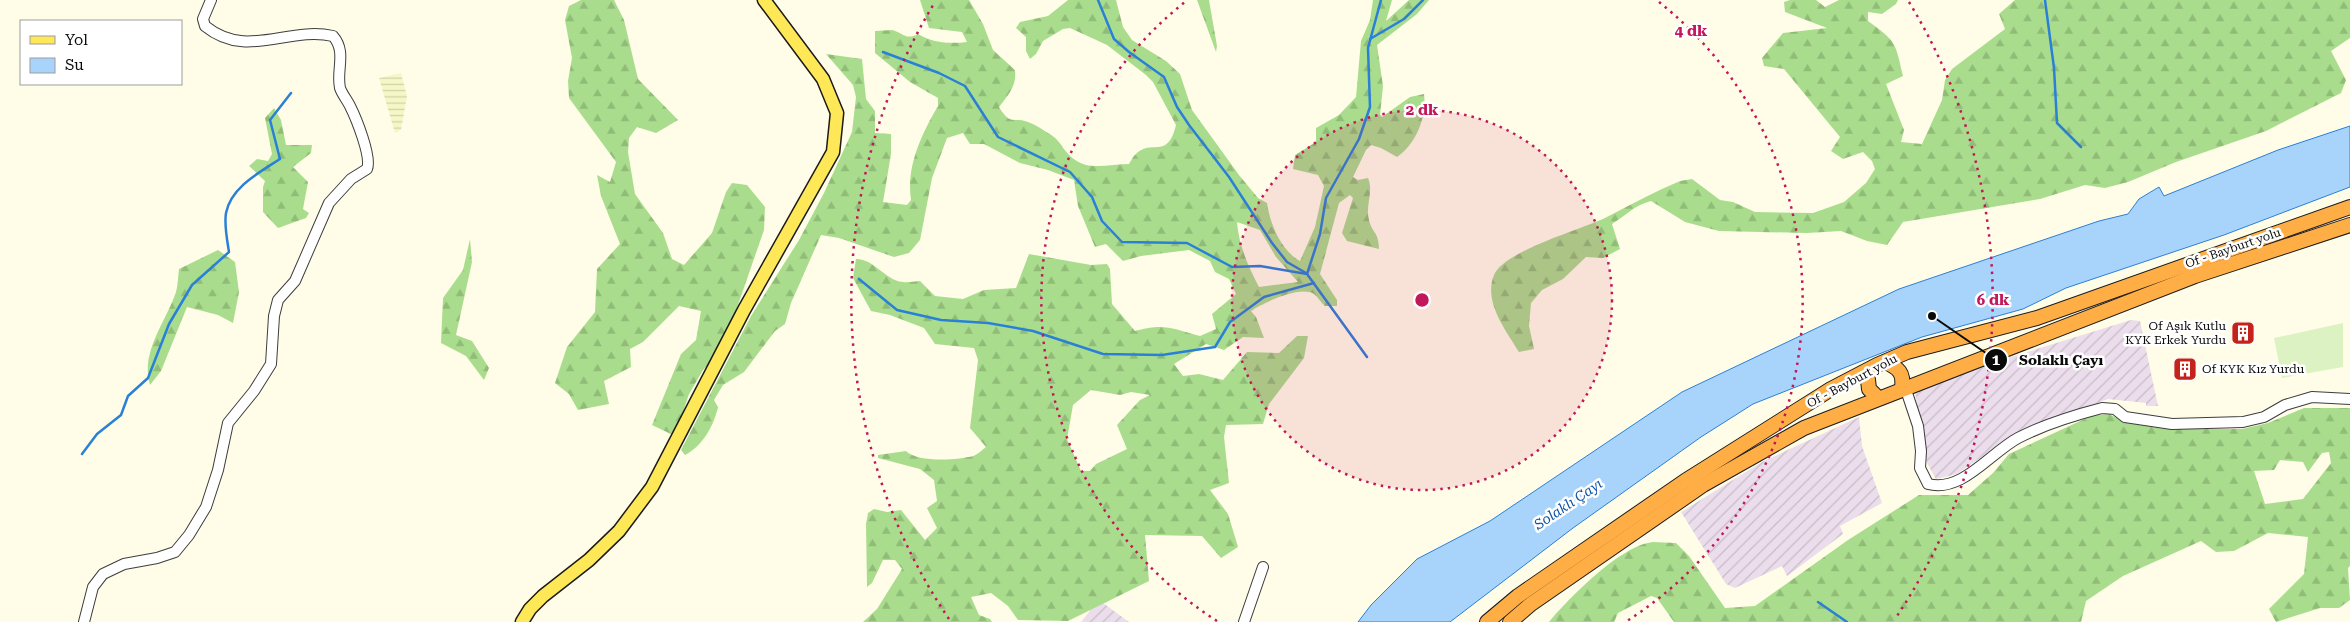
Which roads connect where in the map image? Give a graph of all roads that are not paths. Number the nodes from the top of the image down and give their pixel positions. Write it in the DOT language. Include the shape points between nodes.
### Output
graph roads {
  1 [pos="211,0"];
  2 [pos="764,0"];
  3 [pos="2350,207"];
  4 [pos="2350,225"];
  5 [pos="1885,362"];
  6 [pos="1867,371"];
  7 [pos="1903,388"];
  8 [pos="1878,398"];
  9 [pos="2350,398"];
  10 [pos="1263,567"];
  11 [pos="84,622"];
  12 [pos="522,622"];
  13 [pos="1244,622"];
  14 [pos="1487,622"];
  15 [pos="1510,622"];
  1 -- 11 [label="street" via="202,19 205,26 236,40 255,43 304,33 333,36 339,42 342,52 340,89 350,107 369,164 329,203 295,281 278,300 271,364 228,423 206,507 189,535 175,552 124,564 103,574 93,587"];
  2 -- 12 [label="main road" via="823,79 837,113 833,152 744,310 652,487 619,531 589,560 543,596"];
  3 -- 5 [label="highway, Of - Bayburt yolu" via="2037,318 1907,352"];
  4 -- 7 [label="highway, Of - Bayburt yolu" via="2195,276"];
  5 -- 6 [label="highway, Of - Bayburt yolu"];
  5 -- 7 [label="highway" via="1898,368 1903,377"];
  6 -- 8 [label="highway" via="1869,389"];
  6 -- 14 [label="highway, Of - Bayburt yolu" via="1831,389 1685,481 1518,596"];
  7 -- 8 [label="highway, Of - Bayburt yolu"];
  7 -- 9 [label="street" via="1918,426 1920,468 1928,484 1939,487 1960,479 2018,439 2102,408 2115,410 2125,417 2172,424 2243,422 2264,416 2285,404 2312,397"];
  8 -- 15 [label="highway, Of - Bayburt yolu" via="1804,428 1703,485 1531,604"];
  10 -- 13 [label="street"];
}
